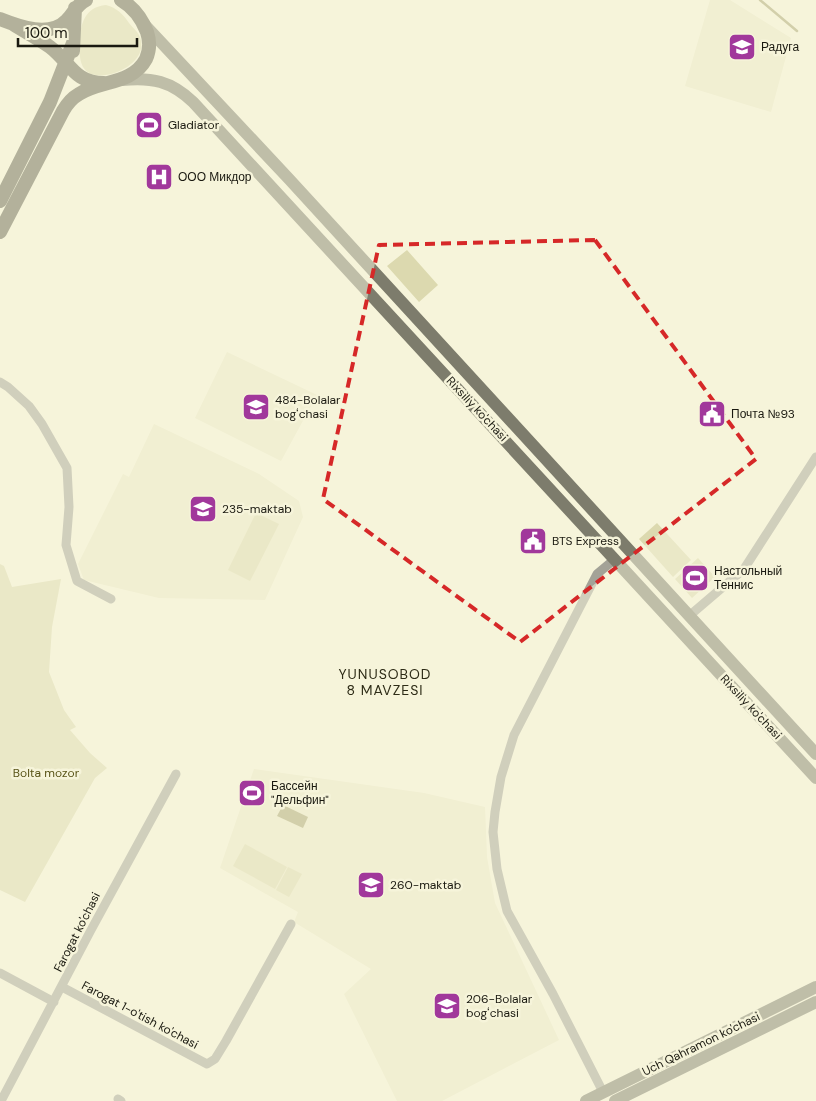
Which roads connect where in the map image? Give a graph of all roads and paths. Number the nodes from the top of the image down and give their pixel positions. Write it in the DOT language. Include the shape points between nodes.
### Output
graph roads {
  1 [pos="121,0"];
  2 [pos="133,0"];
  3 [pos="79,3"];
  4 [pos="6,22"];
  5 [pos="142,22"];
  6 [pos="73,43"];
  7 [pos="66,64"];
  8 [pos="117,81"];
  9 [pos="93,82"];
  10 [pos="254,142"];
  11 [pos="241,153"];
  12 [pos="0,201"];
  13 [pos="0,232"];
  14 [pos="0,382"];
  15 [pos="816,457"];
  16 [pos="587,505"];
  17 [pos="575,516"];
  18 [pos="614,559"];
  19 [pos="111,599"];
  20 [pos="689,616"];
  21 [pos="816,754"];
  22 [pos="176,774"];
  23 [pos="816,778"];
  24 [pos="291,924"];
  25 [pos="0,973"];
  26 [pos="62,987"];
  27 [pos="816,987"];
  28 [pos="54,1002"];
  29 [pos="816,1002"];
  30 [pos="699,1044"];
  31 [pos="705,1057"];
  32 [pos="603,1092"];
  33 [pos="2,1101"];
  34 [pos="586,1101"];
  35 [pos="615,1101"];
  1 -- 5 [label="main road"];
  2 -- 5 [label="main road"];
  3 -- 4 [label="main road" via="64,23 53,28 35,30"];
  3 -- 6 [label="main road"];
  4 -- 7 [label="main road" via="52,49"];
  5 -- 8 [label="main road" via="149,40 147,57 134,72"];
  5 -- 10 [label="main road, Rixsiliy ko'chasi"];
  6 -- 7 [label="main road"];
  6 -- 9 [label="main road" via="78,68"];
  7 -- 9 [label="main road" via="76,74"];
  7 -- 12 [label="main road"];
  8 -- 9 [label="main road"];
  8 -- 11 [label="main road, Rixsiliy ko'chasi" via="154,80 176,88"];
  8 -- 13 [label="main road" via="82,92 68,104"];
  10 -- 11 [label="main road" via="245,145"];
  10 -- 16 [label="main road, Rixsiliy ko'chasi"];
  11 -- 17 [label="main road, Rixsiliy ko'chasi"];
  14 -- 19 [label="street" via="29,406 67,468 66,545 77,581"];
  15 -- 20 [label="street" via="744,569"];
  16 -- 17 [label="main road"];
  16 -- 20 [label="main road, Rixsiliy ko'chasi"];
  17 -- 18 [label="main road, Rixsiliy ko'chasi"];
  18 -- 23 [label="main road, Rixsiliy ko'chasi"];
  18 -- 32 [label="street" via="597,574 514,735 494,812 493,832 497,869 507,911"];
  20 -- 21 [label="main road, Rixsiliy ko'chasi"];
  22 -- 26 [label="street, Farogat ko'chasi"];
  24 -- 26 [label="street, Farogat 1-o'tish ko'chasi" via="226,1041 215,1059 207,1064"];
  25 -- 28 [label="street"];
  26 -- 28 [label="street, Farogat ko'chasi"];
  27 -- 30 [label="main road, Uch Qahramon ko'chasi"];
  28 -- 33 [label="street, Farogat ko'chasi"];
  29 -- 31 [label="main road, Uch Qahramon ko'chasi"];
  30 -- 31 [label="main road"];
  30 -- 32 [label="main road, Uch Qahramon ko'chasi"];
  31 -- 35 [label="main road, Uch Qahramon ko'chasi"];
  32 -- 34 [label="main road, Uch Qahramon ko'chasi"];
}
